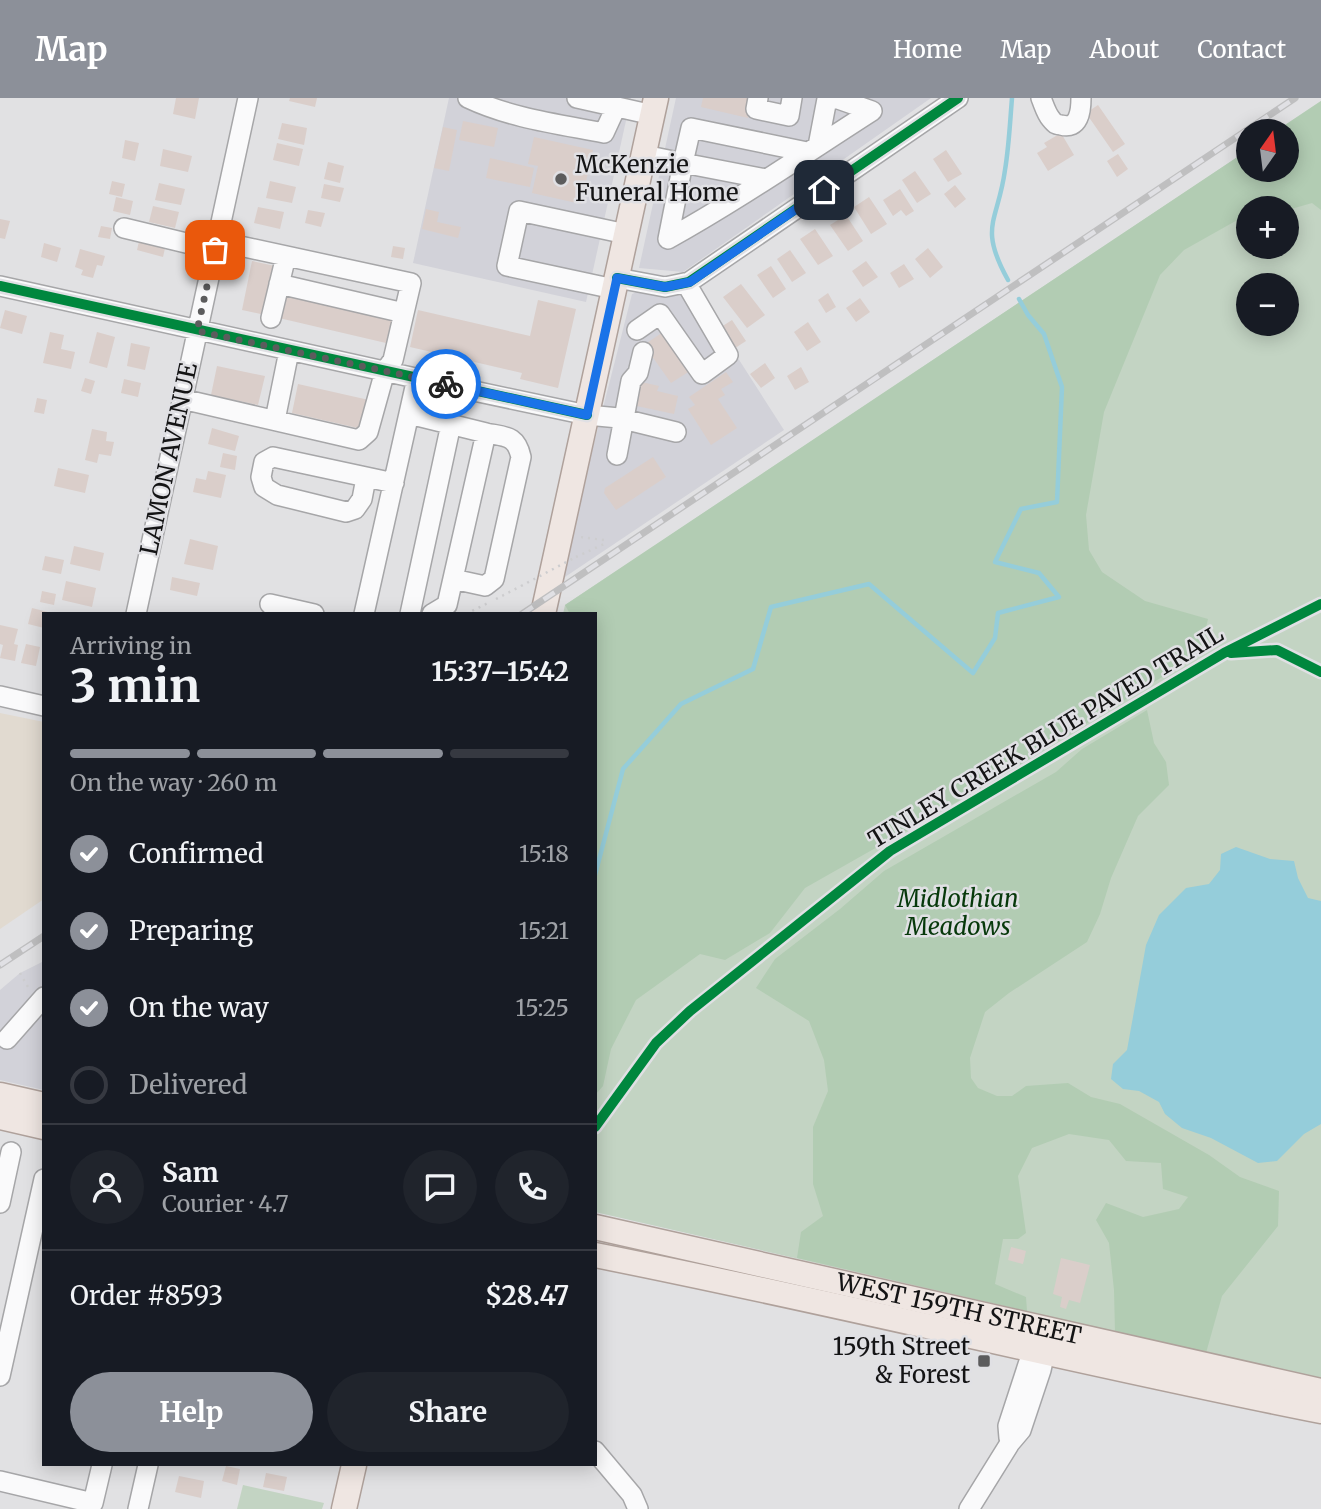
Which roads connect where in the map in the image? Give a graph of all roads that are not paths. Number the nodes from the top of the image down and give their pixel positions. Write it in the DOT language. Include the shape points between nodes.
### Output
graph roads {
  1 [pos="248,98"];
  2 [pos="508,98"];
  3 [pos="577,98"];
  4 [pos="758,98"];
  5 [pos="792,98"];
  6 [pos="958,98"];
  7 [pos="1041,98"];
  8 [pos="1081,98"];
  9 [pos="479,101"];
  10 [pos="654,106"];
  11 [pos="616,107"];
  12 [pos="644,155"];
  13 [pos="683,163"];
  14 [pos="766,179"];
  15 [pos="124,228"];
  16 [pos="626,234"];
  17 [pos="216,245"];
  18 [pos="286,256"];
  19 [pos="685,283"];
  20 [pos="616,284"];
  21 [pos="279,285"];
  22 [pos="0,286"];
  23 [pos="657,286"];
  24 [pos="404,313"];
  25 [pos="660,314"];
  26 [pos="271,318"];
  27 [pos="637,330"];
  28 [pos="197,331"];
  29 [pos="289,351"];
  30 [pos="643,352"];
  31 [pos="385,371"];
  32 [pos="417,378"];
  33 [pos="182,399"];
  34 [pos="409,414"];
  35 [pos="587,415"];
  36 [pos="625,419"];
  37 [pos="275,421"];
  38 [pos="451,424"];
  39 [pos="676,432"];
  40 [pos="486,433"];
  41 [pos="617,455"];
  42 [pos="366,478"];
  43 [pos="394,483"];
  44 [pos="453,579"];
  45 [pos="270,604"];
  46 [pos="135,612"];
  47 [pos="305,612"];
  48 [pos="364,612"];
  49 [pos="410,612"];
  50 [pos="435,612"];
  51 [pos="543,612"];
  52 [pos="0,696"];
  53 [pos="42,706"];
  54 [pos="42,999"];
  55 [pos="7,1039"];
  56 [pos="0,1095"];
  57 [pos="42,1105"];
  58 [pos="0,1117"];
  59 [pos="42,1127"];
  60 [pos="11,1152"];
  61 [pos="42,1189"];
  62 [pos="0,1203"];
  63 [pos="597,1228"];
  64 [pos="597,1255"];
  65 [pos="1039,1343"];
  66 [pos="0,1376"];
  67 [pos="1321,1391"];
  68 [pos="1321,1411"];
  69 [pos="597,1453"];
  70 [pos="102,1466"];
  71 [pos="148,1466"];
  72 [pos="354,1466"];
  73 [pos="0,1481"];
  74 [pos="138,1509"];
  75 [pos="344,1509"];
  76 [pos="638,1509"];
  77 [pos="969,1509"];
  1 -- 17 [label="street, LAMON AVENUE"];
  2 -- 9 [label="street"];
  3 -- 11 [label="street"];
  4 -- 5 [label="street" via="756,109 789,116"];
  6 -- 19 [label="street"];
  7 -- 8 [label="street" via="1049,118 1067,127 1079,118"];
  9 -- 11 [label="street" via="537,120 604,133"];
  10 -- 11 [label="street"];
  10 -- 12 [label="main road"];
  12 -- 13 [label="street"];
  12 -- 16 [label="main road"];
  13 -- 14 [label="street"];
  13 -- 14 [label="street" via="668,239"];
  13 -- 14 [label="street" via="691,128 813,149"];
  15 -- 17 [label="street"];
  16 -- 20 [label="main road"];
  16 -- 20 [label="street" via="519,211 507,266"];
  17 -- 18 [label="street"];
  17 -- 28 [label="street, LAMON AVENUE"];
  18 -- 21 [label="street"];
  18 -- 24 [label="street" via="411,283"];
  19 -- 23 [label="street"];
  19 -- 25 [label="street" via="727,355 702,374"];
  20 -- 23 [label="street"];
  20 -- 35 [label="main road"];
  21 -- 24 [label="street"];
  21 -- 26 [label="street"];
  22 -- 28 [label="street"];
  23 -- 25 [label="street"];
  24 -- 31 [label="street" via="393,360"];
  25 -- 27 [label="street"];
  28 -- 29 [label="street"];
  28 -- 33 [label="street, LAMON AVENUE"];
  29 -- 31 [label="street"];
  29 -- 37 [label="street"];
  30 -- 36 [label="street" via="631,381"];
  31 -- 32 [label="street"];
  31 -- 37 [label="street" via="369,432 359,440"];
  32 -- 34 [label="street"];
  32 -- 35 [label="street"];
  33 -- 37 [label="street"];
  33 -- 46 [label="street, LAMON AVENUE"];
  34 -- 38 [label="street"];
  34 -- 43 [label="street"];
  35 -- 36 [label="street"];
  35 -- 51 [label="main road"];
  36 -- 39 [label="street"];
  36 -- 41 [label="street"];
  38 -- 40 [label="street"];
  38 -- 49 [label="street"];
  40 -- 44 [label="street"];
  40 -- 44 [label="street" via="512,439 522,457 494,579 485,586"];
  42 -- 42 [label="street" via="273,457 264,462 261,477 264,487 277,495 346,512 362,499"];
  42 -- 43 [label="street"];
  43 -- 48 [label="street"];
  44 -- 50 [label="street" via="447,605"];
  45 -- 47 [label="street"];
  52 -- 53 [label="street"];
  54 -- 55 [label="street"];
  56 -- 57 [label="main road"];
  58 -- 59 [label="main road"];
  60 -- 62 [label="street"];
  61 -- 66 [label="street"];
  63 -- 65 [label="main road, WEST 159TH STREET"];
  64 -- 65 [label="main road, WEST 159TH STREET"];
  65 -- 67 [label="main road, WEST 159TH STREET"];
  65 -- 68 [label="main road, WEST 159TH STREET" via="1222,1392"];
  65 -- 77 [label="street" via="1021,1430"];
  69 -- 76 [label="street"];
  70 -- 73 [label="street" via="93,1503"];
  71 -- 74 [label="street"];
  72 -- 75 [label="main road"];
}
